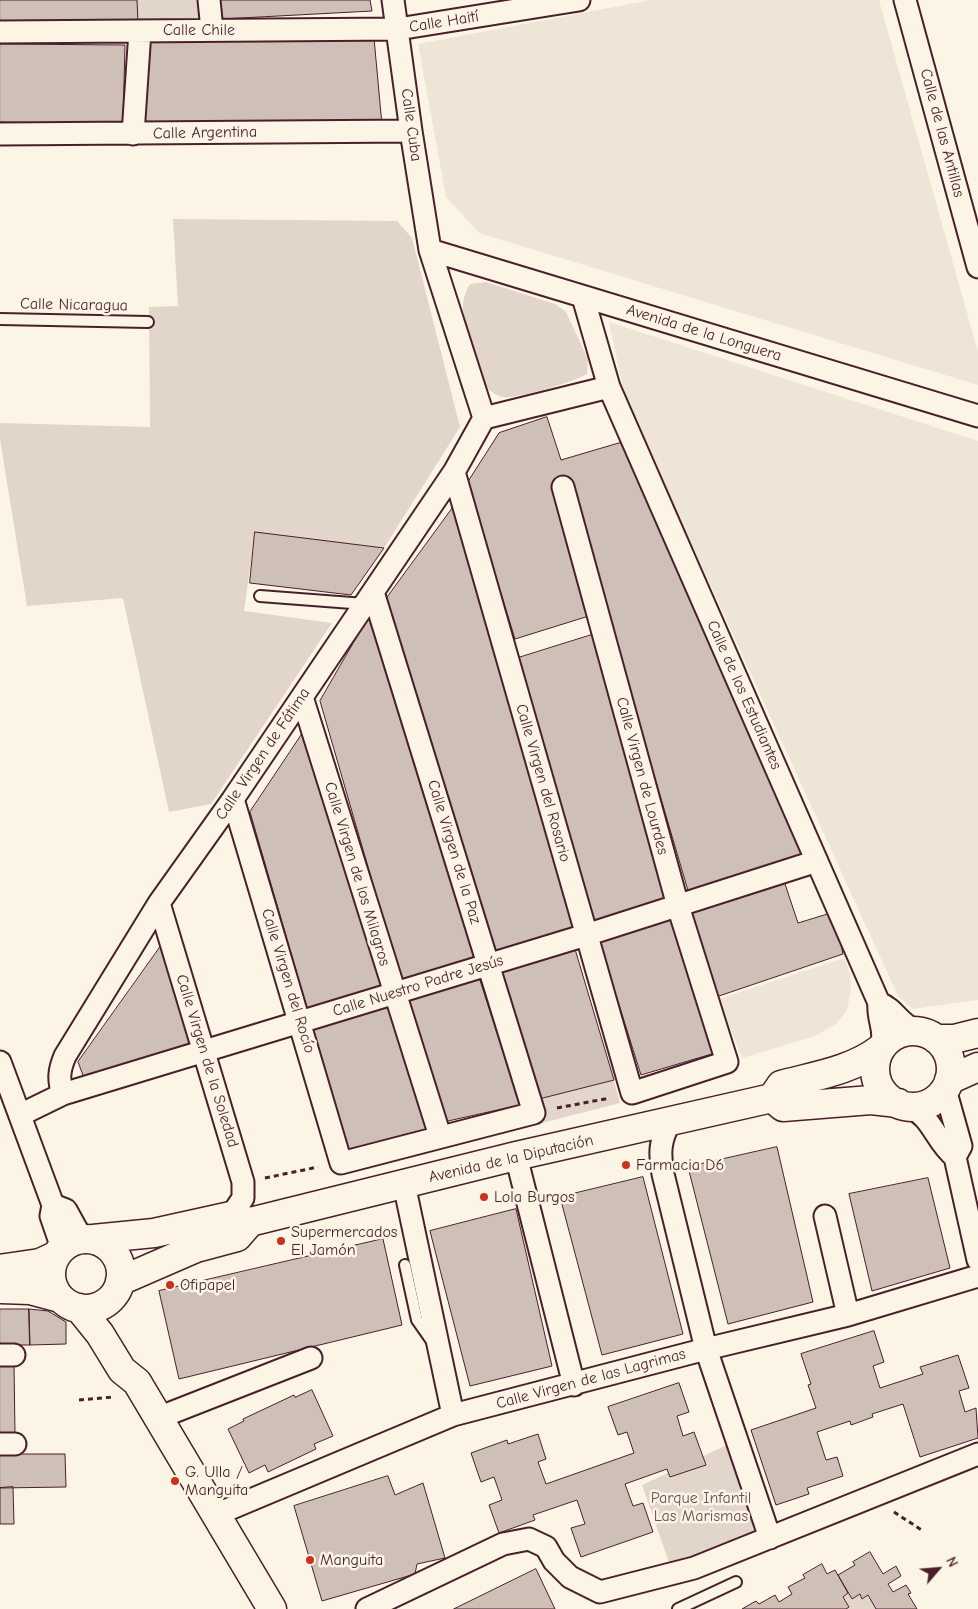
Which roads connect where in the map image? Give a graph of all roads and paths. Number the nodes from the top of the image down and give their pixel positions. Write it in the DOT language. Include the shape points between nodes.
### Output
graph roads {
  1 [pos="209,0"];
  2 [pos="393,0"];
  3 [pos="579,0"];
  4 [pos="905,0"];
  5 [pos="398,29"];
  6 [pos="212,30"];
  7 [pos="140,31"];
  8 [pos="0,32"];
  9 [pos="411,132"];
  10 [pos="0,134"];
  11 [pos="133,134"];
  12 [pos="430,250"];
  13 [pos="978,267"];
  14 [pos="583,297"];
  15 [pos="0,319"];
  16 [pos="148,322"];
  17 [pos="609,387"];
  18 [pos="978,416"];
  19 [pos="484,418"];
  20 [pos="454,472"];
  21 [pos="563,487"];
  22 [pos="260,596"];
  23 [pos="369,598"];
  24 [pos="302,697"];
  25 [pos="233,799"];
  26 [pos="817,861"];
  27 [pos="159,904"];
  28 [pos="678,906"];
  29 [pos="586,935"];
  30 [pos="489,964"];
  31 [pos="395,993"];
  32 [pos="879,1003"];
  33 [pos="300,1023"];
  34 [pos="978,1033"];
  35 [pos="926,1035"];
  36 [pos="881,1048"];
  37 [pos="203,1050"];
  38 [pos="0,1062"];
  39 [pos="978,1066"];
  40 [pos="947,1085"];
  41 [pos="632,1093"];
  42 [pos="62,1094"];
  43 [pos="772,1098"];
  44 [pos="903,1105"];
  45 [pos="534,1113"];
  46 [pos="20,1115"];
  47 [pos="670,1122"];
  48 [pos="440,1136"];
  49 [pos="516,1156"];
  50 [pos="955,1157"];
  51 [pos="341,1163"];
  52 [pos="243,1182"];
  53 [pos="404,1184"];
  54 [pos="824,1216"];
  55 [pos="241,1219"];
  56 [pos="73,1246"];
  57 [pos="978,1260"];
  58 [pos="0,1269"];
  59 [pos="978,1276"];
  60 [pos="0,1289"];
  61 [pos="115,1291"];
  62 [pos="69,1303"];
  63 [pos="848,1315"];
  64 [pos="706,1349"];
  65 [pos="312,1358"];
  66 [pos="137,1382"];
  67 [pos="574,1385"];
  68 [pos="452,1415"];
  69 [pos="158,1418"];
  70 [pos="978,1454"];
  71 [pos="881,1493"];
  72 [pos="215,1514"];
  73 [pos="923,1531"];
  74 [pos="770,1538"];
  75 [pos="736,1582"];
  76 [pos="268,1608"];
  77 [pos="367,1609"];
  78 [pos="678,1609"];
  1 -- 6 [label="street"];
  2 -- 5 [label="street, Calle Cuba"];
  3 -- 5 [label="street, Calle Haití"];
  4 -- 13 [label="street, Calle de las Antillas"];
  5 -- 6 [label="street, Calle Chile"];
  5 -- 9 [label="street, Calle Cuba"];
  6 -- 7 [label="street, Calle Chile"];
  7 -- 8 [label="street, Calle Chile"];
  7 -- 11 [label="street"];
  9 -- 11 [label="street, Calle Argentina"];
  9 -- 12 [label="street, Calle Cuba"];
  10 -- 11 [label="street, Calle Argentina"];
  12 -- 14 [label="street, Avenida de la Longuera"];
  12 -- 19 [label="street, Calle Cuba"];
  14 -- 17 [label="street, Calle de los Estudiantes"];
  14 -- 18 [label="street, Avenida de la Longuera"];
  15 -- 16 [label="lane, Calle Nicaragua"];
  17 -- 19 [label="street"];
  17 -- 26 [label="street, Calle de los Estudiantes"];
  19 -- 20 [label="street, Calle Virgen de Fátima"];
  20 -- 23 [label="street, Calle Virgen de Fátima"];
  20 -- 29 [label="street, Calle Virgen del Rosario"];
  21 -- 28 [label="street, Calle Virgen de Lourdes"];
  22 -- 23 [label="lane"];
  23 -- 24 [label="street, Calle Virgen de Fátima"];
  23 -- 30 [label="street, Calle Virgen de la Paz"];
  24 -- 25 [label="street, Calle Virgen de Fátima"];
  24 -- 31 [label="street, Calle Virgen de los Milagros"];
  25 -- 27 [label="street, Calle Virgen de Fátima"];
  25 -- 33 [label="street, Calle Virgen del Rocío"];
  26 -- 28 [label="street, Calle Nuestro Padre Jesús"];
  26 -- 32 [label="street, Calle de los Estudiantes"];
  27 -- 37 [label="street, Calle Virgen de la Soledad"];
  27 -- 42 [label="street, Calle Virgen de Fátima" via="64,1056 59,1081"];
  28 -- 29 [label="street, Calle Nuestro Padre Jesús"];
  28 -- 41 [label="street, Calle Virgen de Lourdes" via="726,1062"];
  29 -- 30 [label="street, Calle Nuestro Padre Jesús"];
  29 -- 41 [label="street, Calle Virgen del Rosario"];
  30 -- 31 [label="street, Calle Nuestro Padre Jesús"];
  30 -- 45 [label="street, Calle Virgen de la Paz"];
  31 -- 33 [label="street, Calle Nuestro Padre Jesús"];
  31 -- 48 [label="street, Calle Virgen de los Milagros"];
  32 -- 35 [label="street, Calle de los Estudiantes" via="887,1006 900,1022"];
  32 -- 36 [label="street, Calle de los Estudiantes" via="884,1035"];
  33 -- 37 [label="street, Calle Nuestro Padre Jesús"];
  33 -- 51 [label="street, Calle Virgen del Rocío"];
  34 -- 35 [label="main road" via="954,1039"];
  35 -- 36 [label="main road" via="895,1035"];
  35 -- 40 [label="main road" via="947,1053 950,1062"];
  36 -- 43 [label="main road, Avenida de la Diputación" via="849,1067 780,1085"];
  36 -- 44 [label="main road" via="875,1070 876,1080 888,1098"];
  37 -- 42 [label="street, Calle Nuestro Padre Jesús"];
  37 -- 52 [label="street, Calle Virgen de la Soledad"];
  38 -- 46 [label="street"];
  39 -- 40 [label="main road"];
  40 -- 44 [label="main road" via="929,1103"];
  40 -- 50 [label="street" via="961,1146"];
  41 -- 45 [label="path"];
  42 -- 46 [label="street, Calle Nuestro Padre Jesús"];
  43 -- 44 [label="main road" via="783,1107 871,1100"];
  43 -- 47 [label="main road, Avenida de la Diputación"];
  44 -- 50 [label="street" via="926,1117"];
  45 -- 48 [label="street"];
  46 -- 56 [label="street" via="53,1205 51,1216"];
  47 -- 49 [label="main road, Avenida de la Diputación"];
  47 -- 64 [label="street" via="662,1138 659,1156"];
  48 -- 51 [label="street"];
  49 -- 53 [label="main road, Avenida de la Diputación"];
  49 -- 67 [label="street"];
  50 -- 57 [label="street"];
  51 -- 52 [label="path"];
  52 -- 55 [label="street, Calle Virgen de la Soledad"];
  53 -- 55 [label="main road, Avenida de la Diputación"];
  53 -- 68 [label="street" via="413,1265 440,1353"];
  54 -- 63 [label="street"];
  55 -- 56 [label="main road, Avenida de la Diputación"];
  55 -- 61 [label="main road, Avenida de la Diputación" via="237,1237 196,1248"];
  56 -- 58 [label="main road, Avenida de la Diputación" via="40,1263"];
  56 -- 61 [label="main road" via="103,1243 115,1255 121,1270"];
  56 -- 62 [label="main road" via="51,1278"];
  59 -- 63 [label="street, Calle Virgen de las Lagrimas"];
  60 -- 62 [label="main road" via="30,1290"];
  61 -- 62 [label="main road" via="90,1309"];
  61 -- 66 [label="main road" via="114,1322 135,1367"];
  62 -- 66 [label="main road" via="100,1334 122,1370"];
  63 -- 64 [label="street, Calle Virgen de las Lagrimas"];
  64 -- 67 [label="street, Calle Virgen de las Lagrimas"];
  64 -- 74 [label="street"];
  65 -- 69 [label="street"];
  66 -- 69 [label="main road"];
  67 -- 68 [label="street, Calle Virgen de las Lagrimas"];
  68 -- 72 [label="street, Calle Virgen de las Lagrimas"];
  69 -- 72 [label="main road"];
  70 -- 71 [label="street"];
  71 -- 73 [label="path" via="887,1508"];
  71 -- 74 [label="street"];
  72 -- 76 [label="main road"];
  74 -- 77 [label="street" via="694,1568 600,1592 570,1577 546,1547 529,1538 503,1544"];
  75 -- 78 [label="lane"];
}
